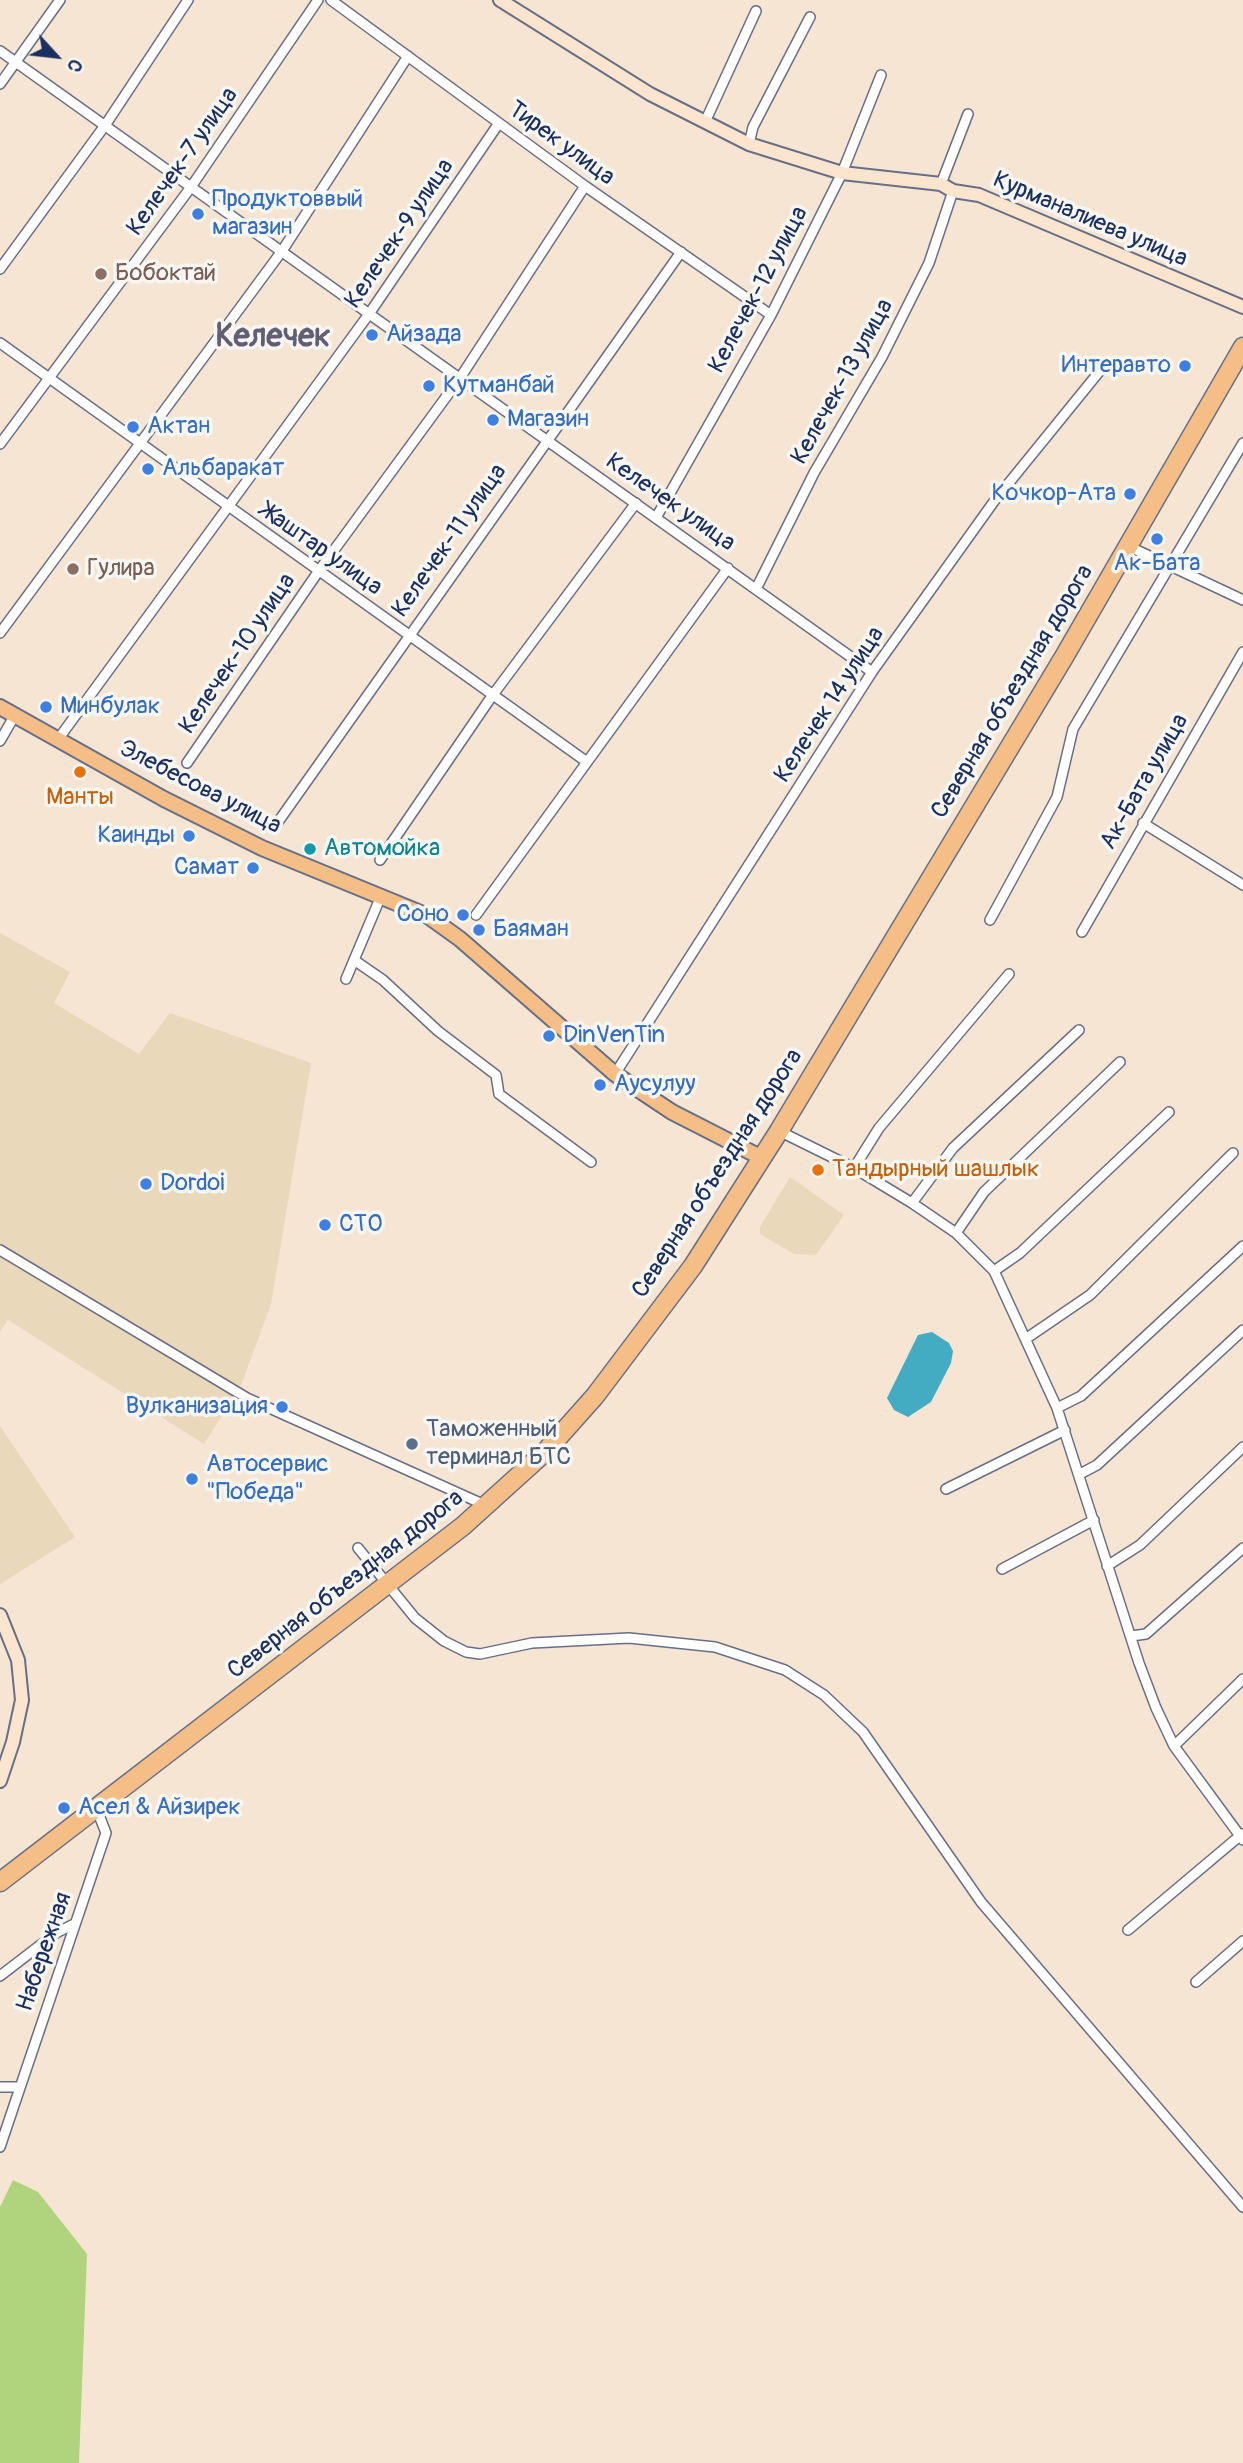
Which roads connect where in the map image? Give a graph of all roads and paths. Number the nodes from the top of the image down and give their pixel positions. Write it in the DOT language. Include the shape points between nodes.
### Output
graph roads {
  1 [pos="60,0"];
  2 [pos="188,0"];
  3 [pos="318,0"];
  4 [pos="331,0"];
  5 [pos="500,0"];
  6 [pos="755,11"];
  7 [pos="810,17"];
  8 [pos="0,51"];
  9 [pos="408,57"];
  10 [pos="16,62"];
  11 [pos="881,75"];
  12 [pos="0,84"];
  13 [pos="968,114"];
  14 [pos="705,122"];
  15 [pos="499,123"];
  16 [pos="106,124"];
  17 [pos="749,144"];
  18 [pos="842,173"];
  19 [pos="941,184"];
  20 [pos="585,186"];
  21 [pos="191,187"];
  22 [pos="953,191"];
  23 [pos="282,251"];
  24 [pos="681,252"];
  25 [pos="0,269"];
  26 [pos="1243,307"];
  27 [pos="369,314"];
  28 [pos="771,315"];
  29 [pos="0,343"];
  30 [pos="1243,347"];
  31 [pos="1099,372"];
  32 [pos="460,378"];
  33 [pos="51,379"];
  34 [pos="547,438"];
  35 [pos="140,443"];
  36 [pos="1243,443"];
  37 [pos="0,444"];
  38 [pos="636,503"];
  39 [pos="228,509"];
  40 [pos="657,516"];
  41 [pos="1128,546"];
  42 [pos="1171,566"];
  43 [pos="728,568"];
  44 [pos="317,572"];
  45 [pos="757,587"];
  46 [pos="1243,600"];
  47 [pos="0,633"];
  48 [pos="408,634"];
  49 [pos="1243,652"];
  50 [pos="872,672"];
  51 [pos="492,696"];
  52 [pos="0,707"];
  53 [pos="15,715"];
  54 [pos="59,738"];
  55 [pos="0,741"];
  56 [pos="587,762"];
  57 [pos="187,763"];
  58 [pos="278,822"];
  59 [pos="1143,823"];
  60 [pos="380,860"];
  61 [pos="1243,886"];
  62 [pos="381,896"];
  63 [pos="476,915"];
  64 [pos="990,920"];
  65 [pos="1082,932"];
  66 [pos="354,960"];
  67 [pos="1009,974"];
  68 [pos="346,979"];
  69 [pos="1079,1030"];
  70 [pos="1119,1062"];
  71 [pos="615,1074"];
  72 [pos="1169,1112"];
  73 [pos="779,1130"];
  74 [pos="1233,1153"];
  75 [pos="762,1158"];
  76 [pos="591,1162"];
  77 [pos="854,1168"];
  78 [pos="912,1203"];
  79 [pos="956,1233"];
  80 [pos="1243,1247"];
  81 [pos="0,1250"];
  82 [pos="995,1271"];
  83 [pos="1243,1330"];
  84 [pos="1027,1338"];
  85 [pos="1057,1408"];
  86 [pos="1065,1430"];
  87 [pos="1243,1447"];
  88 [pos="1080,1474"];
  89 [pos="946,1489"];
  90 [pos="487,1506"];
  91 [pos="1094,1520"];
  92 [pos="358,1548"];
  93 [pos="1243,1548"];
  94 [pos="1107,1566"];
  95 [pos="1002,1569"];
  96 [pos="0,1615"];
  97 [pos="1132,1636"];
  98 [pos="1243,1679"];
  99 [pos="1174,1746"];
  100 [pos="0,1781"];
  101 [pos="97,1810"];
  102 [pos="1242,1837"];
  103 [pos="0,1882"];
  104 [pos="74,1924"];
  105 [pos="1128,1930"];
  106 [pos="1243,1941"];
  107 [pos="0,1976"];
  108 [pos="1196,1982"];
  109 [pos="0,2087"];
  110 [pos="20,2087"];
  111 [pos="0,2147"];
  112 [pos="1243,2207"];
  1 -- 10 [label="street"];
  2 -- 16 [label="street"];
  3 -- 21 [label="street, Келечек-7 улица"];
  4 -- 9 [label="street, Тирек улица"];
  5 -- 14 [label="street, Курманалиева улица" via="650,94"];
  6 -- 14 [label="street"];
  7 -- 17 [label="street" via="753,127"];
  8 -- 10 [label="street, Келечек улица"];
  9 -- 15 [label="street, Тирек улица"];
  9 -- 23 [label="street"];
  10 -- 12 [label="street"];
  10 -- 16 [label="street, Келечек улица"];
  11 -- 18 [label="street, Келечек-12 улица"];
  13 -- 19 [label="street"];
  14 -- 17 [label="street, Курманалиева улица"];
  15 -- 20 [label="street, Тирек улица"];
  15 -- 27 [label="street, Келечек-9 улица"];
  16 -- 21 [label="street, Келечек улица"];
  16 -- 25 [label="street"];
  17 -- 18 [label="street, Курманалиева улица"];
  18 -- 19 [label="street, Курманалиева улица"];
  18 -- 28 [label="street, Келечек-12 улица"];
  19 -- 22 [label="street, Курманалиева улица"];
  20 -- 24 [label="street, Тирек улица"];
  20 -- 32 [label="street, Келечек-10 улица"];
  21 -- 23 [label="street, Келечек улица"];
  21 -- 33 [label="street, Келечек-7 улица"];
  22 -- 26 [label="street, Курманалиева улица" via="979,195"];
  22 -- 45 [label="street, Келечек-13 улица" via="929,263 883,357 814,473"];
  23 -- 27 [label="street, Келечек улица"];
  23 -- 35 [label="street"];
  24 -- 28 [label="street, Тирек улица"];
  24 -- 34 [label="street, Келечек-11 улица"];
  27 -- 32 [label="street, Келечек улица"];
  27 -- 39 [label="street, Келечек-9 улица"];
  28 -- 40 [label="street, Келечек-12 улица"];
  29 -- 33 [label="street, Жаштар улица"];
  30 -- 41 [label="highway, Северная объездная дорога"];
  31 -- 50 [label="street, Келечек 14 улица" via="995,500"];
  32 -- 34 [label="street, Келечек улица"];
  32 -- 44 [label="street, Келечек-10 улица"];
  33 -- 35 [label="street, Жаштар улица"];
  33 -- 37 [label="street, Келечек-7 улица"];
  34 -- 38 [label="street, Келечек улица"];
  34 -- 48 [label="street, Келечек-11 улица"];
  35 -- 39 [label="street, Жаштар улица"];
  35 -- 47 [label="street"];
  36 -- 42 [label="street"];
  38 -- 40 [label="street, Келечек улица"];
  38 -- 51 [label="street"];
  39 -- 44 [label="street, Жаштар улица"];
  39 -- 54 [label="street, Келечек-9 улица"];
  40 -- 43 [label="street, Келечек улица"];
  41 -- 42 [label="street"];
  41 -- 73 [label="highway, Северная объездная дорога"];
  42 -- 46 [label="street"];
  42 -- 64 [label="street" via="1073,729 1057,797"];
  43 -- 45 [label="street, Келечек улица"];
  43 -- 56 [label="street"];
  44 -- 48 [label="street, Жаштар улица"];
  44 -- 57 [label="street, Келечек-10 улица"];
  45 -- 50 [label="street, Келечек улица"];
  48 -- 51 [label="street, Жаштар улица"];
  48 -- 58 [label="street, Келечек-11 улица"];
  49 -- 59 [label="street, Ак-Бата улица"];
  50 -- 71 [label="street, Келечек 14 улица"];
  51 -- 56 [label="street, Жаштар улица"];
  51 -- 60 [label="street"];
  52 -- 53 [label="main road, Элебесова улица"];
  53 -- 54 [label="main road, Элебесова улица"];
  53 -- 55 [label="street"];
  54 -- 62 [label="main road, Элебесова улица" via="164,799 262,848"];
  56 -- 63 [label="street"];
  59 -- 61 [label="street"];
  59 -- 65 [label="street, Ак-Бата улица"];
  62 -- 66 [label="street"];
  62 -- 71 [label="main road, Элебесова улица" via="428,916 460,939"];
  66 -- 68 [label="street"];
  66 -- 76 [label="street" via="496,1075 499,1094"];
  67 -- 77 [label="street" via="879,1128"];
  69 -- 78 [label="street" via="953,1148"];
  70 -- 79 [label="street" via="984,1192"];
  71 -- 75 [label="main road, Элебесова улица" via="671,1112"];
  72 -- 82 [label="street" via="1020,1253"];
  73 -- 75 [label="highway, Северная объездная дорога"];
  73 -- 77 [label="street"];
  74 -- 84 [label="street" via="1090,1295"];
  75 -- 90 [label="highway, Северная объездная дорога" via="694,1266 595,1396"];
  77 -- 78 [label="street"];
  78 -- 79 [label="street"];
  79 -- 82 [label="street"];
  80 -- 85 [label="street" via="1082,1396"];
  81 -- 90 [label="street" via="247,1398"];
  82 -- 84 [label="street"];
  83 -- 88 [label="street" via="1097,1465"];
  84 -- 85 [label="street"];
  85 -- 86 [label="street"];
  86 -- 88 [label="street"];
  86 -- 89 [label="street"];
  87 -- 94 [label="street" via="1140,1545"];
  88 -- 91 [label="street"];
  90 -- 101 [label="highway, Северная объездная дорога"];
  91 -- 94 [label="street"];
  91 -- 95 [label="street"];
  92 -- 112 [label="street" via="415,1618 466,1652 629,1637 715,1647 785,1670 824,1695 863,1732 981,1902"];
  93 -- 97 [label="street" via="1146,1634"];
  94 -- 97 [label="street"];
  96 -- 100 [label="street" via="18,1660 22,1700"];
  97 -- 99 [label="street" via="1143,1675"];
  98 -- 99 [label="street"];
  99 -- 102 [label="street"];
  101 -- 103 [label="highway, Северная объездная дорога"];
  101 -- 104 [label="street, Набережная" via="106,1833"];
  102 -- 105 [label="street"];
  104 -- 107 [label="street"];
  104 -- 110 [label="street, Набережная"];
  106 -- 108 [label="street"];
  109 -- 110 [label="street"];
  110 -- 111 [label="street, Набережная"];
}
